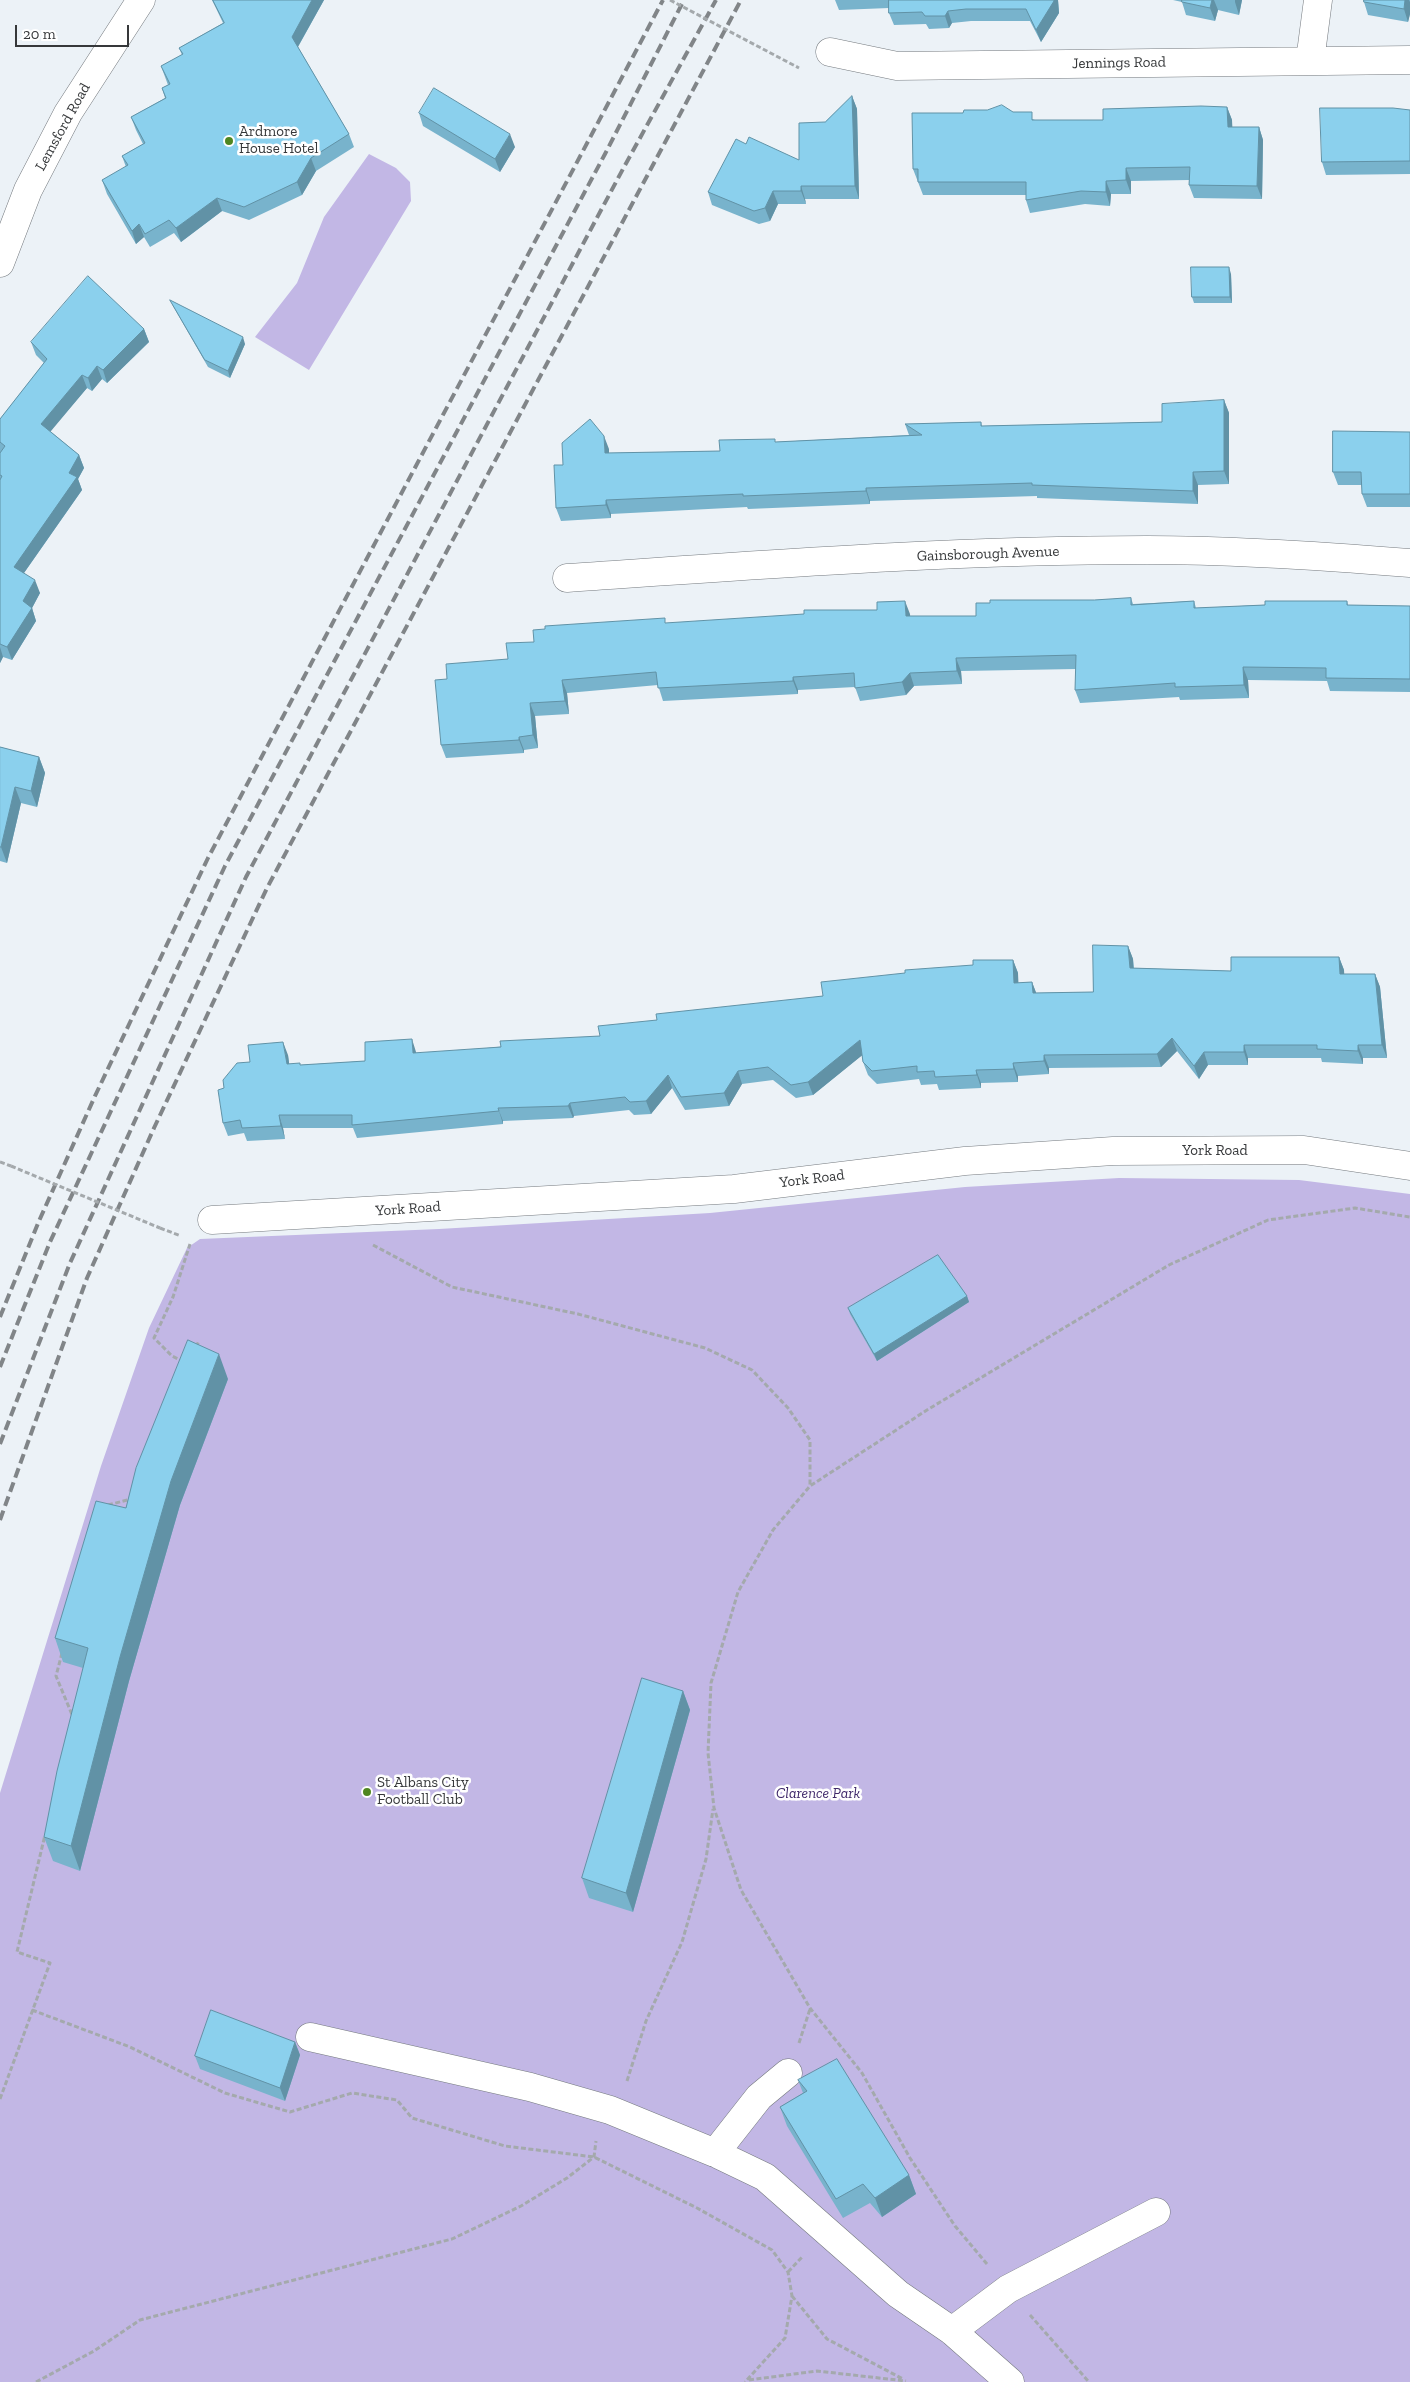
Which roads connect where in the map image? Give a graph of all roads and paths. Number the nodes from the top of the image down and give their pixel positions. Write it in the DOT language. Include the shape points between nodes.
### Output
graph roads {
  1 [pos="141,0"];
  2 [pos="670,0"];
  3 [pos="1318,0"];
  4 [pos="830,52"];
  5 [pos="1410,60"];
  6 [pos="1310,61"];
  7 [pos="800,68"];
  8 [pos="0,263"];
  9 [pos="1410,563"];
  10 [pos="566,578"];
  11 [pos="0,1162"];
  12 [pos="1410,1166"];
  13 [pos="1410,1217"];
  14 [pos="212,1220"];
  15 [pos="183,1236"];
  16 [pos="191,1239"];
  17 [pos="370,1243"];
  18 [pos="199,1341"];
  19 [pos="195,1348"];
  20 [pos="191,1356"];
  21 [pos="810,1486"];
  22 [pos="133,1499"];
  23 [pos="100,1508"];
  24 [pos="63,1648"];
  25 [pos="74,1720"];
  26 [pos="714,1808"];
  27 [pos="46,1830"];
  28 [pos="32,2010"];
  29 [pos="310,2037"];
  30 [pos="788,2073"];
  31 [pos="0,2099"];
  32 [pos="610,2110"];
  33 [pos="715,2153"];
  34 [pos="594,2156"];
  35 [pos="1156,2212"];
  36 [pos="1008,2289"];
  37 [pos="792,2296"];
  38 [pos="952,2331"];
  39 [pos="747,2381"];
  40 [pos="907,2381"];
  41 [pos="36,2382"];
  42 [pos="1010,2382"];
  43 [pos="1089,2382"];
  1 -- 8 [label="street, Lemsford Road" via="68,113 28,190"];
  2 -- 7 [label="path, bridge"];
  3 -- 6 [label="street"];
  4 -- 6 [label="street, Jennings Road" via="898,66"];
  5 -- 6 [label="street, Jennings Road"];
  9 -- 10 [label="street, Gainsborough Avenue" via="1280,553 1138,550 896,558"];
  11 -- 15 [label="path, bridge"];
  12 -- 14 [label="street, York Road" via="1304,1150 1113,1151 964,1161 734,1189"];
  13 -- 21 [label="path" via="1356,1208 1259,1224 1161,1270 927,1410"];
  16 -- 20 [label="path" via="173,1297 154,1338 172,1356 187,1363"];
  17 -- 21 [label="path" via="452,1286 578,1314 704,1348 752,1370 788,1408 810,1440"];
  18 -- 19 [label="path"];
  21 -- 26 [label="path" via="773,1530 738,1592 711,1683 708,1754"];
  22 -- 23 [label="path"];
  24 -- 25 [label="path" via="56,1676"];
  26 -- 32 [label="path" via="706,1859 682,1942 646,2021 628,2080"];
  26 -- 36 [label="path" via="741,1890 810,2008 862,2073 910,2158 955,2226"];
  27 -- 28 [label="path" via="17,1952 50,1963"];
  28 -- 31 [label="path"];
  28 -- 34 [label="path" via="130,2047 225,2093 290,2112 352,2093 397,2100 412,2118 505,2146"];
  29 -- 32 [label="street" via="530,2087"];
  30 -- 33 [label="street" via="759,2097"];
  32 -- 33 [label="street"];
  32 -- 34 [label="path" via="598,2126"];
  33 -- 38 [label="street" via="764,2177 898,2294"];
  34 -- 37 [label="path" via="772,2250 788,2272"];
  34 -- 41 [label="path" via="567,2178 522,2206 452,2239 140,2320"];
  35 -- 36 [label="street"];
  36 -- 38 [label="street"];
  36 -- 43 [label="path"];
  37 -- 39 [label="path" via="785,2338"];
  37 -- 40 [label="path" via="827,2338"];
  38 -- 42 [label="street"];
  39 -- 40 [label="path" via="817,2371"];
}
